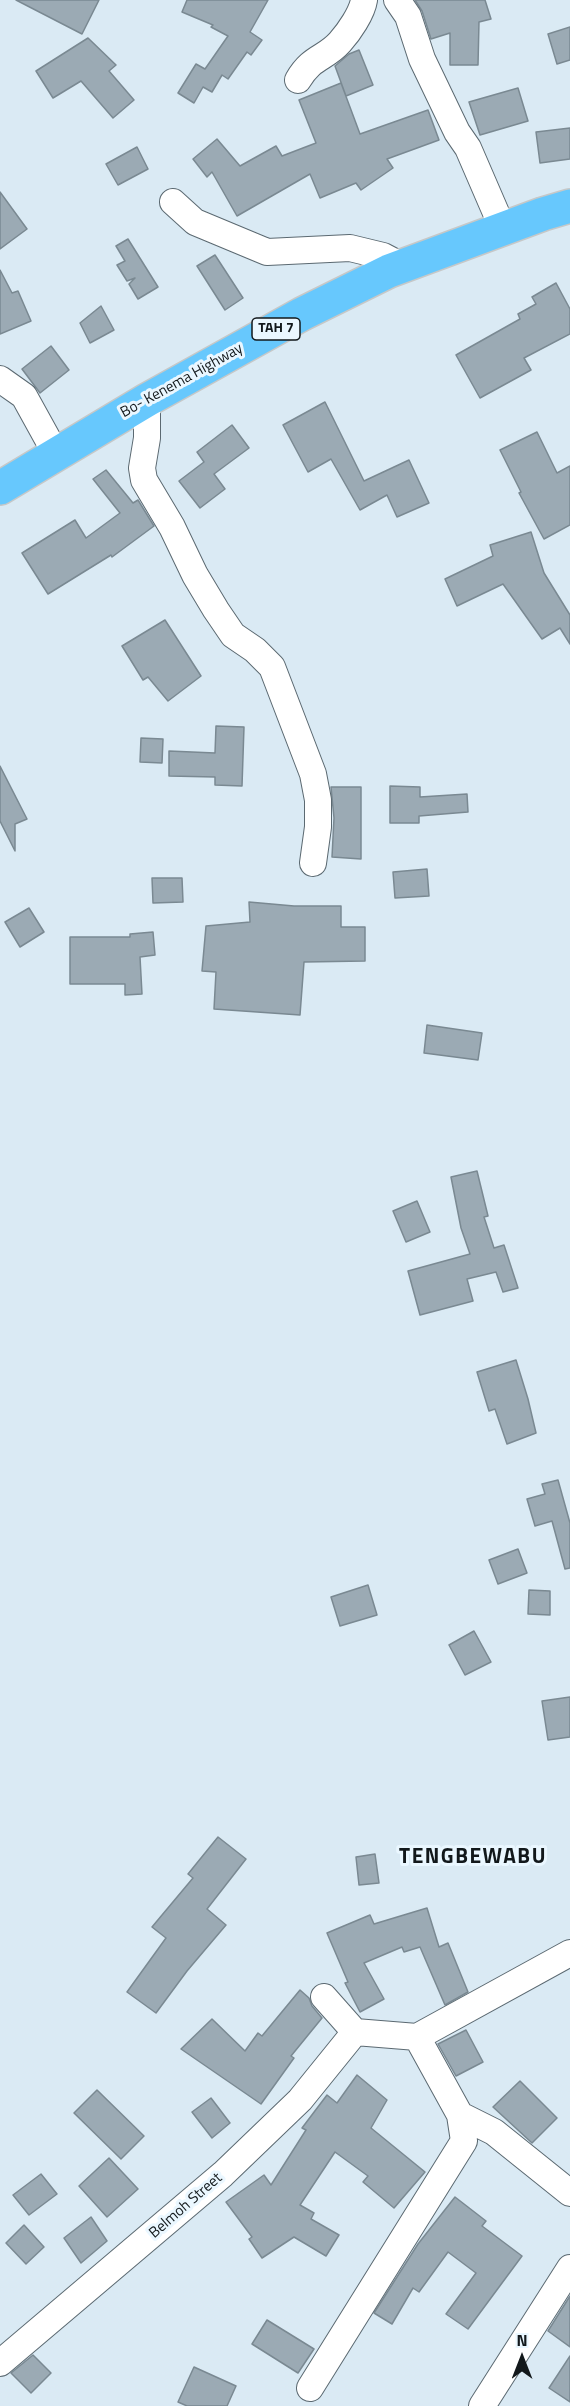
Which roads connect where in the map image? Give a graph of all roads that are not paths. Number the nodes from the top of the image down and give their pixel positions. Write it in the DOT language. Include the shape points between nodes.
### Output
graph roads {
  1 [pos="364,0"];
  2 [pos="397,0"];
  3 [pos="298,80"];
  4 [pos="173,202"];
  5 [pos="570,206"];
  6 [pos="503,229"];
  7 [pos="402,266"];
  8 [pos="0,379"];
  9 [pos="147,400"];
  10 [pos="56,454"];
  11 [pos="0,488"];
  12 [pos="313,863"];
  13 [pos="570,1953"];
  14 [pos="324,1997"];
  15 [pos="356,2032"];
  16 [pos="417,2037"];
  17 [pos="460,2115"];
  18 [pos="570,2193"];
  19 [pos="570,2268"];
  20 [pos="0,2363"];
  21 [pos="310,2388"];
  22 [pos="482,2406"];
  1 -- 3 [label="street" via="363,8 340,42 306,66"];
  2 -- 6 [label="street" via="408,16 422,59 468,148"];
  4 -- 7 [label="street" via="195,222 267,252 350,248 384,256"];
  5 -- 6 [label="highway, Bo- Kenema Highway / TAH 7"];
  6 -- 7 [label="highway, Bo- Kenema Highway / TAH 7"];
  7 -- 9 [label="highway, Bo- Kenema Highway / TAH 7" via="302,314"];
  8 -- 10 [label="street" via="24,396"];
  9 -- 10 [label="highway, Bo- Kenema Highway / TAH 7"];
  9 -- 12 [label="street" via="144,480 195,575 233,635 273,667 313,774 318,827"];
  10 -- 11 [label="highway, Bo- Kenema Highway / TAH 7"];
  13 -- 16 [label="street"];
  14 -- 15 [label="street"];
  15 -- 16 [label="street"];
  15 -- 20 [label="street, Belmoh Street" via="300,2100 223,2174"];
  16 -- 17 [label="street"];
  17 -- 18 [label="street" via="495,2132"];
  17 -- 21 [label="street" via="464,2141"];
  19 -- 22 [label="street"];
}
